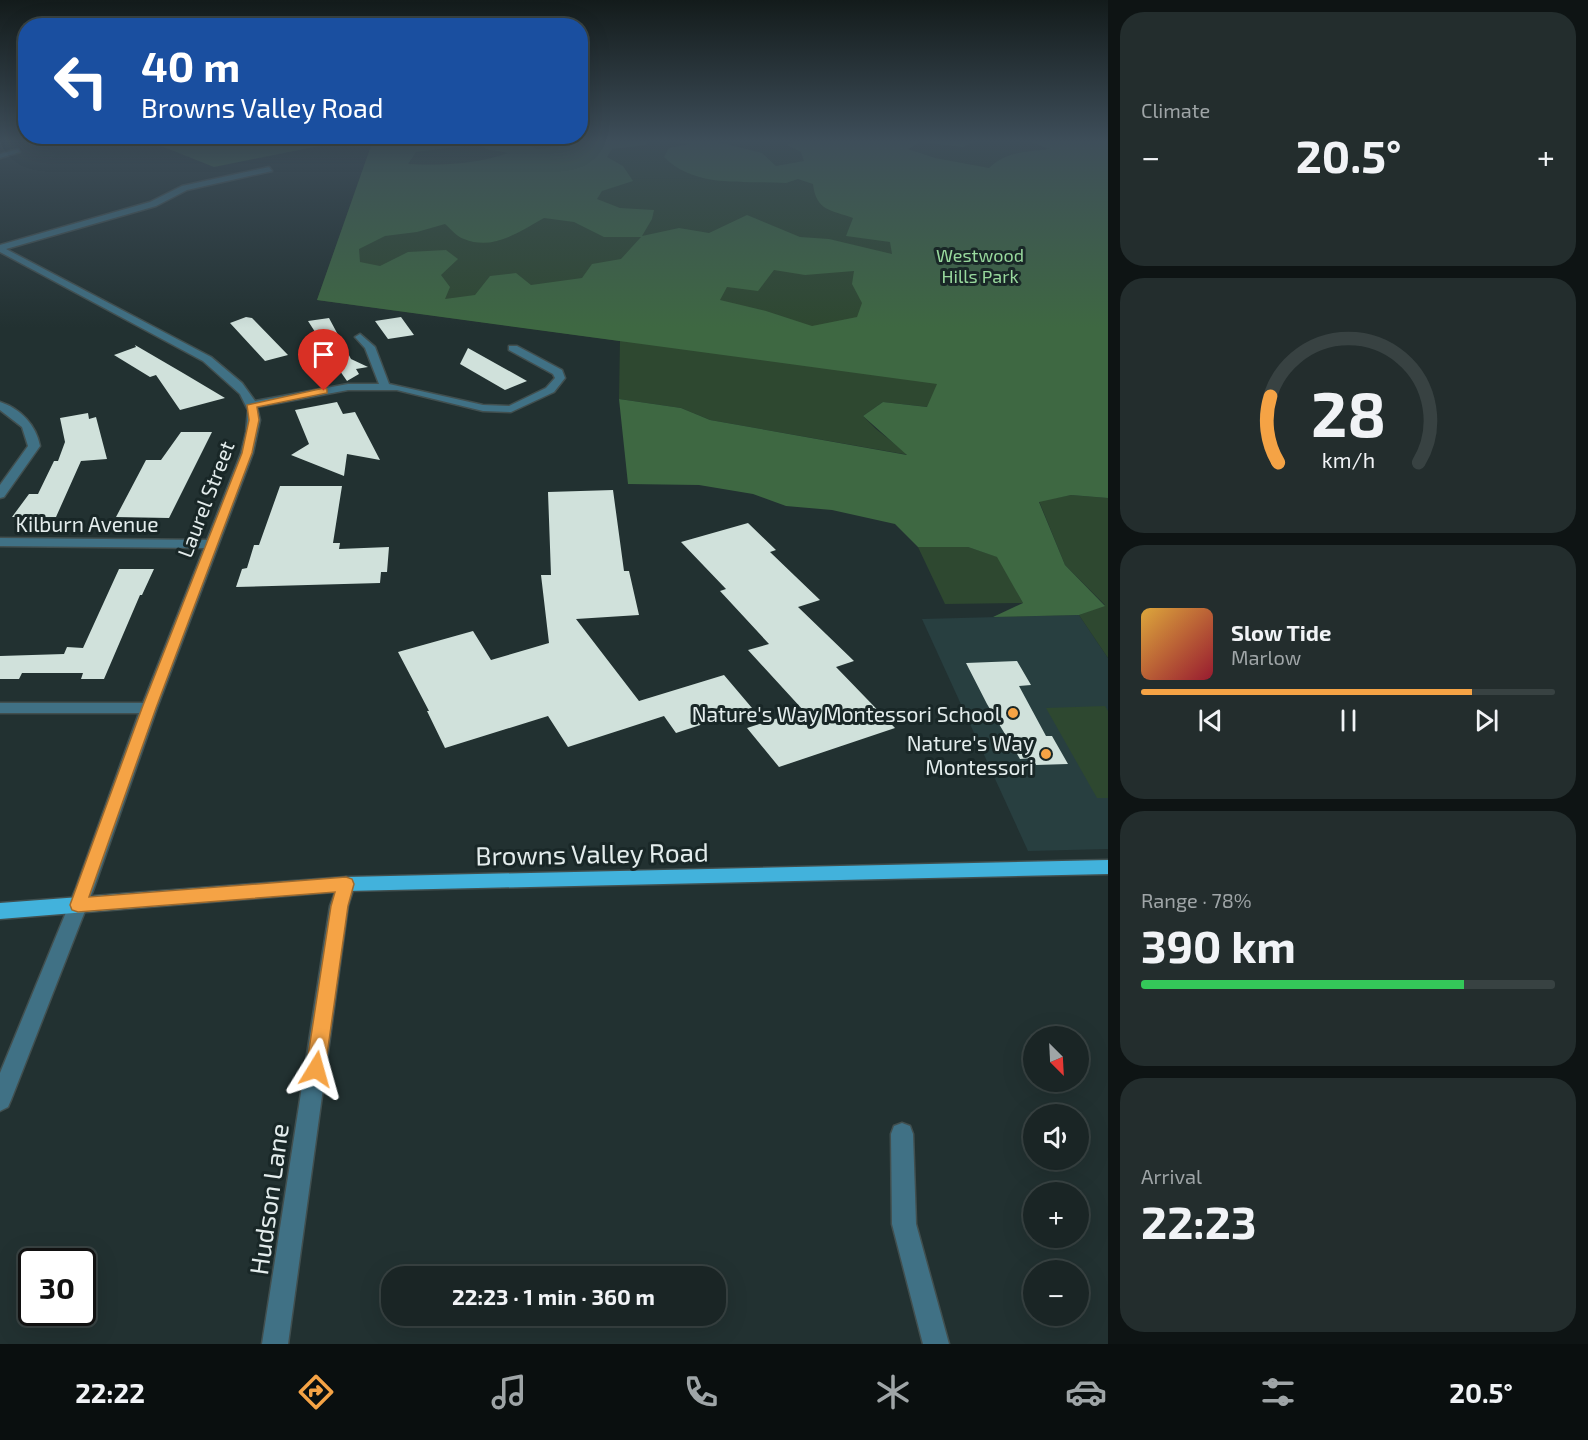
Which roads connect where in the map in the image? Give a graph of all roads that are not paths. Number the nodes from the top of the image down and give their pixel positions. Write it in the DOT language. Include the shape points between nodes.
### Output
graph roads {
  1 [pos="156,203"];
  2 [pos="0,248"];
  3 [pos="360,337"];
  4 [pos="513,348"];
  5 [pos="385,387"];
  6 [pos="0,405"];
  7 [pos="252,405"];
  8 [pos="0,494"];
  9 [pos="0,542"];
  10 [pos="210,544"];
  11 [pos="0,708"];
  12 [pos="149,708"];
  13 [pos="1108,867"];
  14 [pos="346,884"];
  15 [pos="81,896"];
  16 [pos="0,911"];
  17 [pos="0,1101"];
  18 [pos="902,1134"];
  19 [pos="275,1344"];
  20 [pos="936,1344"];
  1 -- 2 [label="street"];
  2 -- 7 [label="street" via="207,359 234,380"];
  3 -- 5 [label="street" via="370,347"];
  4 -- 5 [label="street" via="558,372 560,378 550,390 512,409 483,408"];
  5 -- 7 [label="street" via="332,389"];
  6 -- 8 [label="street" via="24,421 32,432 34,446"];
  7 -- 10 [label="street, Laurel Street" via="254,420 247,453"];
  9 -- 10 [label="street, Kilburn Avenue"];
  10 -- 12 [label="street, Laurel Street"];
  11 -- 12 [label="street"];
  12 -- 15 [label="street, Laurel Street"];
  13 -- 14 [label="main road, Browns Valley Road"];
  14 -- 15 [label="main road, Browns Valley Road"];
  14 -- 19 [label="street, Hudson Lane" via="339,906"];
  15 -- 16 [label="main road, Browns Valley Road"];
  15 -- 17 [label="street, Laurel Street"];
  18 -- 20 [label="street" via="904,1224"];
}
